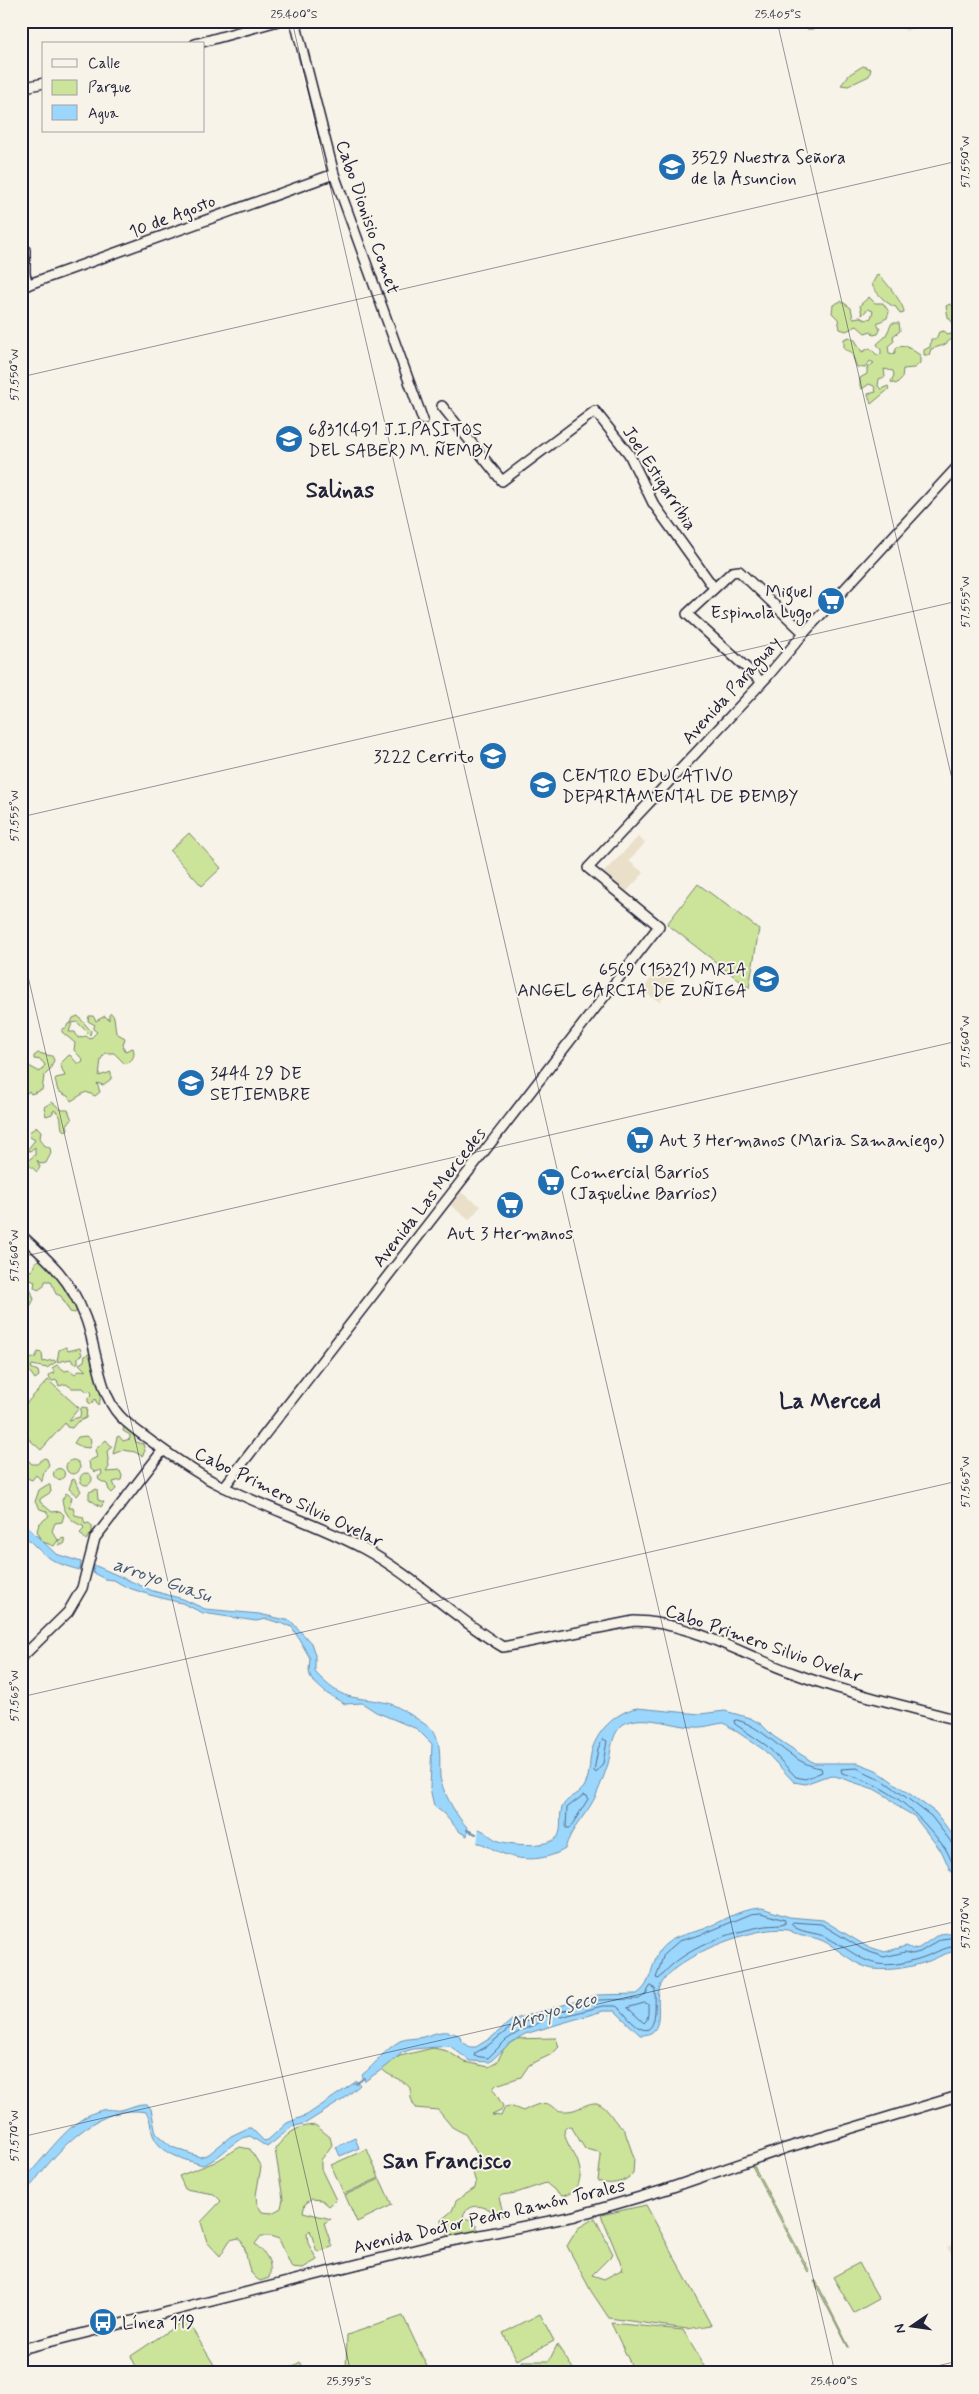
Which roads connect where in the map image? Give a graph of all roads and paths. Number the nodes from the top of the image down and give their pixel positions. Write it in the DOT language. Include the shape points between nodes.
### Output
graph roads {
  1 [pos="278,21"];
  2 [pos="295,21"];
  3 [pos="202,42"];
  4 [pos="42,83"];
  5 [pos="21,88"];
  6 [pos="334,174"];
  7 [pos="21,249"];
  8 [pos="24,286"];
  9 [pos="442,406"];
  10 [pos="423,420"];
  11 [pos="958,466"];
  12 [pos="714,588"];
  13 [pos="804,633"];
  14 [pos="762,682"];
  15 [pos="659,926"];
  16 [pos="21,1235"];
  17 [pos="163,1450"];
  18 [pos="224,1487"];
  19 [pos="21,1658"];
  20 [pos="958,1720"];
  21 [pos="958,2096"];
  22 [pos="21,2349"];
  1 -- 3 [label="street"];
  2 -- 6 [label="street, Cabo Dionisio Comet"];
  4 -- 5 [label="street"];
  6 -- 8 [label="street, 10 de Agosto"];
  6 -- 10 [label="street, Cabo Dionisio Comet"];
  7 -- 8 [label="street" via="25,250"];
  9 -- 12 [label="street, Joel Estigarribia" via="502,481 595,411 629,454 652,503"];
  11 -- 13 [label="street, Avenida Paraguay"];
  12 -- 13 [label="street" via="732,572 739,571"];
  12 -- 14 [label="street" via="687,614"];
  13 -- 14 [label="street, Avenida Paraguay"];
  14 -- 15 [label="street, Avenida Paraguay" via="588,868"];
  15 -- 18 [label="street, Avenida Las Mercedes"];
  16 -- 17 [label="street, Cabo Primero Silvio Ovelar" via="56,1266 76,1296 86,1318 112,1406 125,1422"];
  17 -- 18 [label="street, Cabo Primero Silvio Ovelar"];
  17 -- 19 [label="street" via="100,1531 89,1552 78,1596 68,1612"];
  18 -- 20 [label="street, Cabo Primero Silvio Ovelar" via="293,1515 365,1550 503,1647 634,1621 654,1621 714,1639 809,1679"];
  21 -- 22 [label="street, Avenida Doctor Pedro Ramón Torales" via="574,2216 446,2242"];
}
